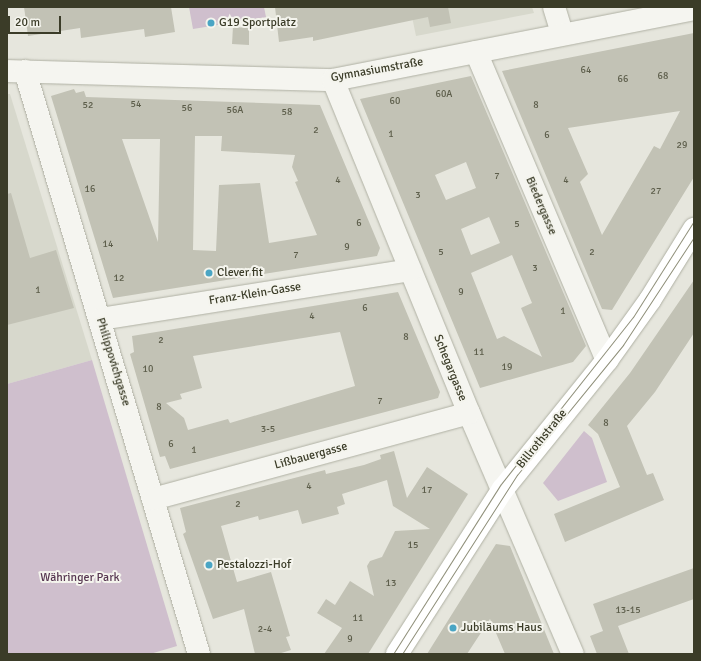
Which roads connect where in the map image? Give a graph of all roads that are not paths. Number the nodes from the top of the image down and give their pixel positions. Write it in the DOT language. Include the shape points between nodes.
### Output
graph roads {
  1 [pos="554,7"];
  2 [pos="694,9"];
  3 [pos="562,34"];
  4 [pos="476,52"];
  5 [pos="16,71"];
  6 [pos="333,80"];
  7 [pos="694,229"];
  8 [pos="410,270"];
  9 [pos="101,319"];
  10 [pos="607,360"];
  11 [pos="469,413"];
  12 [pos="503,488"];
  13 [pos="153,499"];
  14 [pos="199,654"];
  15 [pos="397,654"];
  16 [pos="573,654"];
  1 -- 3 [label="street"];
  2 -- 3 [label="street, Gymnasiumstraße"];
  3 -- 4 [label="street, Gymnasiumstraße"];
  4 -- 6 [label="street, Gymnasiumstraße"];
  4 -- 10 [label="street, Biedergasse"];
  5 -- 6 [label="street, Gymnasiumstraße"];
  5 -- 9 [label="street, Philippovichgasse"];
  6 -- 8 [label="street, Schegargasse"];
  7 -- 10 [label="main road, Billrothstraße" via="650,300"];
  8 -- 9 [label="street, Franz-Klein-Gasse"];
  8 -- 11 [label="street, Schegargasse"];
  9 -- 13 [label="street, Philippovichgasse"];
  10 -- 12 [label="main road, Billrothstraße"];
  11 -- 12 [label="street, Schegargasse"];
  11 -- 13 [label="street, Lißbauergasse"];
  12 -- 15 [label="main road, Billrothstraße"];
  12 -- 16 [label="street, Schegargasse"];
  13 -- 14 [label="street, Philippovichgasse"];
}
